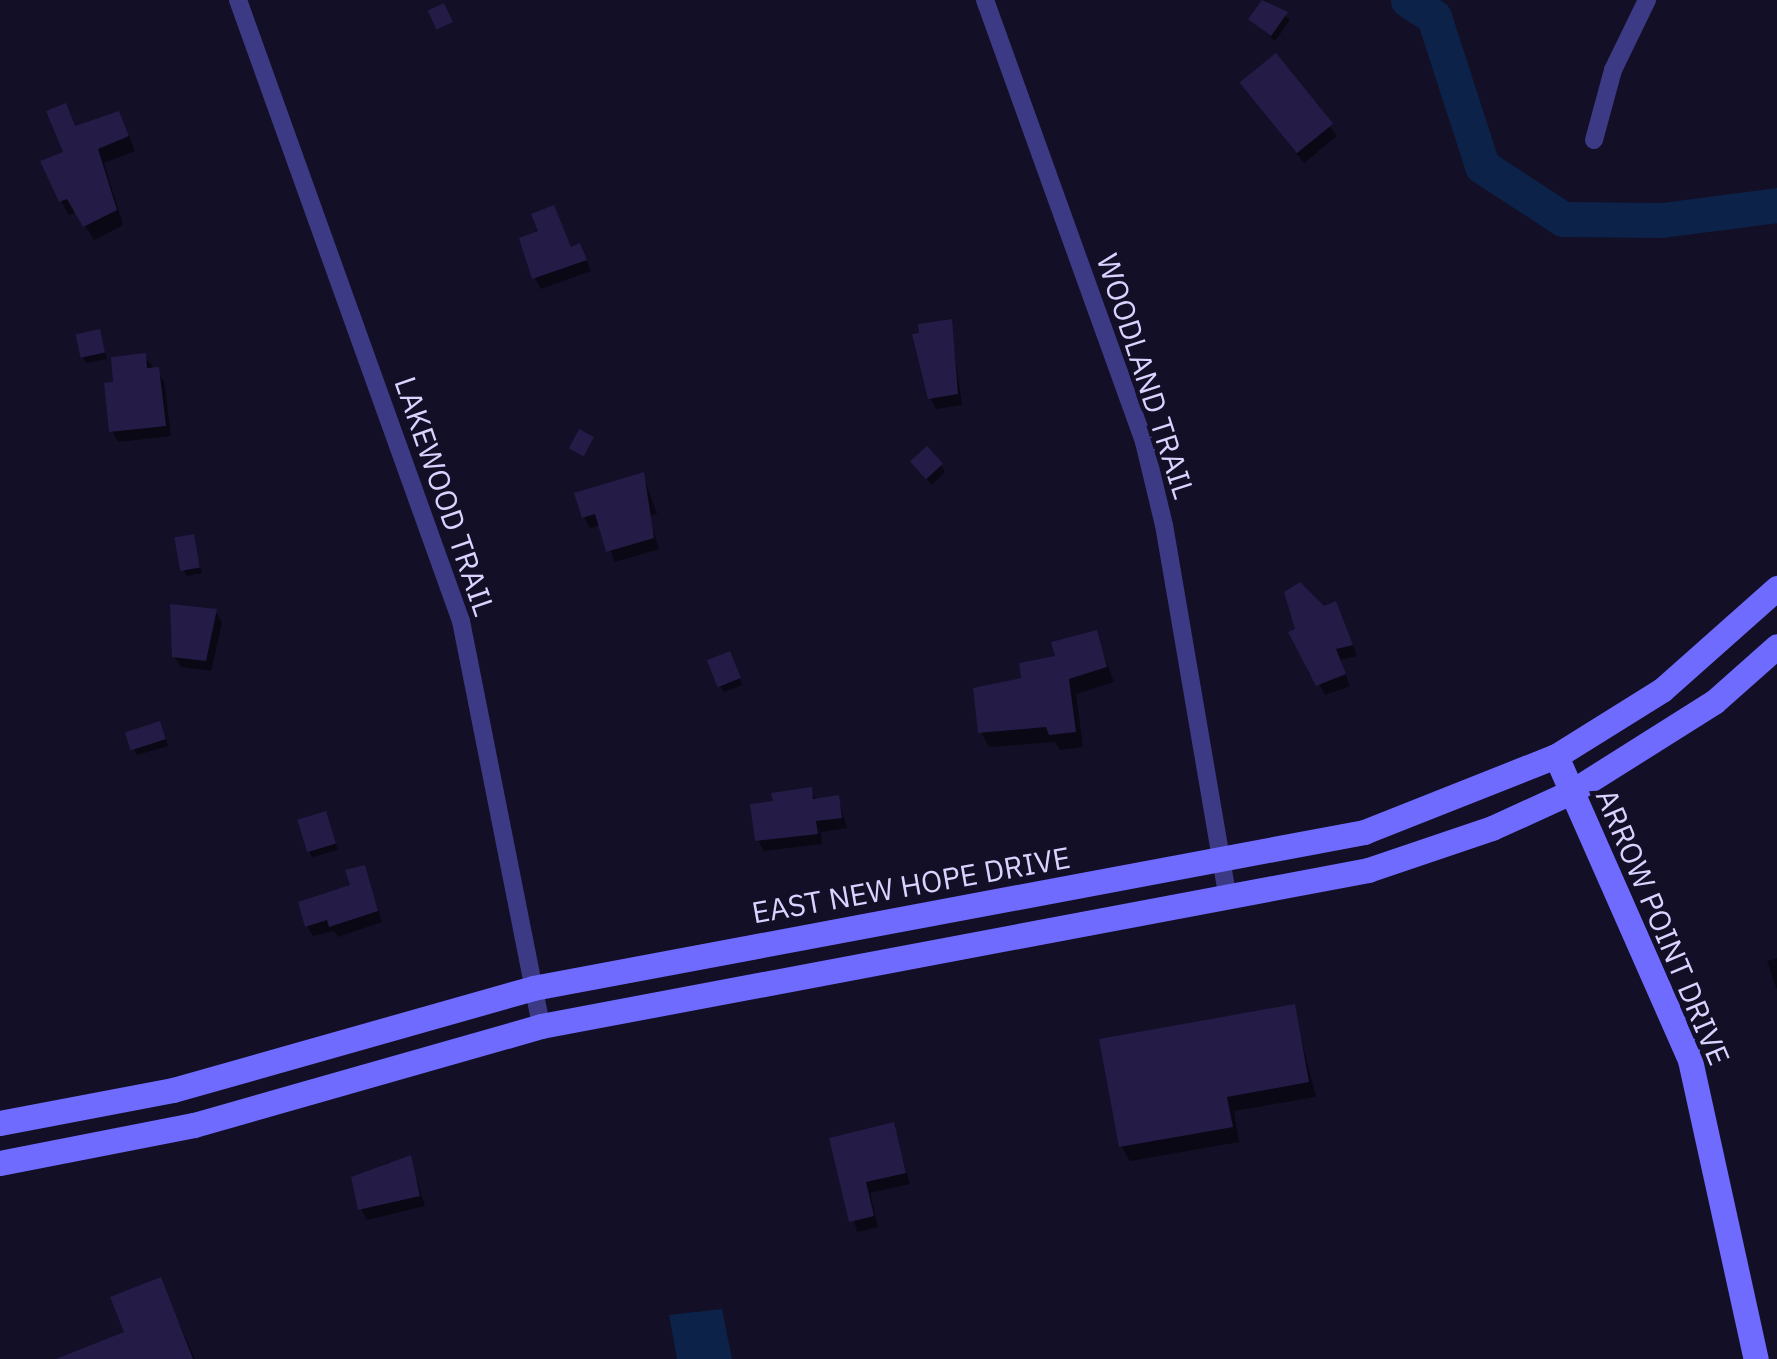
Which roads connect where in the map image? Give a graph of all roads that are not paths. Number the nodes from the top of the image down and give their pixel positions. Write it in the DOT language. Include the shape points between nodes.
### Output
graph roads {
  1 [pos="238,0"];
  2 [pos="985,0"];
  3 [pos="1647,0"];
  4 [pos="1594,140"];
  5 [pos="1777,588"];
  6 [pos="1777,646"];
  7 [pos="1556,756"];
  8 [pos="1571,792"];
  9 [pos="1222,862"];
  10 [pos="1228,900"];
  11 [pos="533,988"];
  12 [pos="541,1026"];
  13 [pos="0,1123"];
  14 [pos="0,1162"];
  15 [pos="1756,1359"];
  1 -- 11 [label="street, LAKEWOOD TRAIL" via="461,621"];
  2 -- 9 [label="street, WOODLAND TRAIL" via="1144,442"];
  3 -- 4 [label="street" via="1613,70"];
  5 -- 7 [label="street, EAST NEW HOPE DRIVE" via="1662,690"];
  6 -- 8 [label="street" via="1714,702"];
  7 -- 8 [label="street, ARROW POINT DRIVE"];
  7 -- 9 [label="street, EAST NEW HOPE DRIVE" via="1364,832"];
  8 -- 10 [label="street" via="1412,856"];
  8 -- 15 [label="street, ARROW POINT DRIVE" via="1690,1060"];
  9 -- 10 [label="street, WOODLAND TRAIL"];
  9 -- 11 [label="street, EAST NEW HOPE DRIVE"];
  10 -- 12 [label="street"];
  11 -- 12 [label="street, LAKEWOOD TRAIL"];
  11 -- 13 [label="street, EAST NEW HOPE DRIVE" via="192,1085"];
  12 -- 14 [label="street" via="194,1125"];
}
